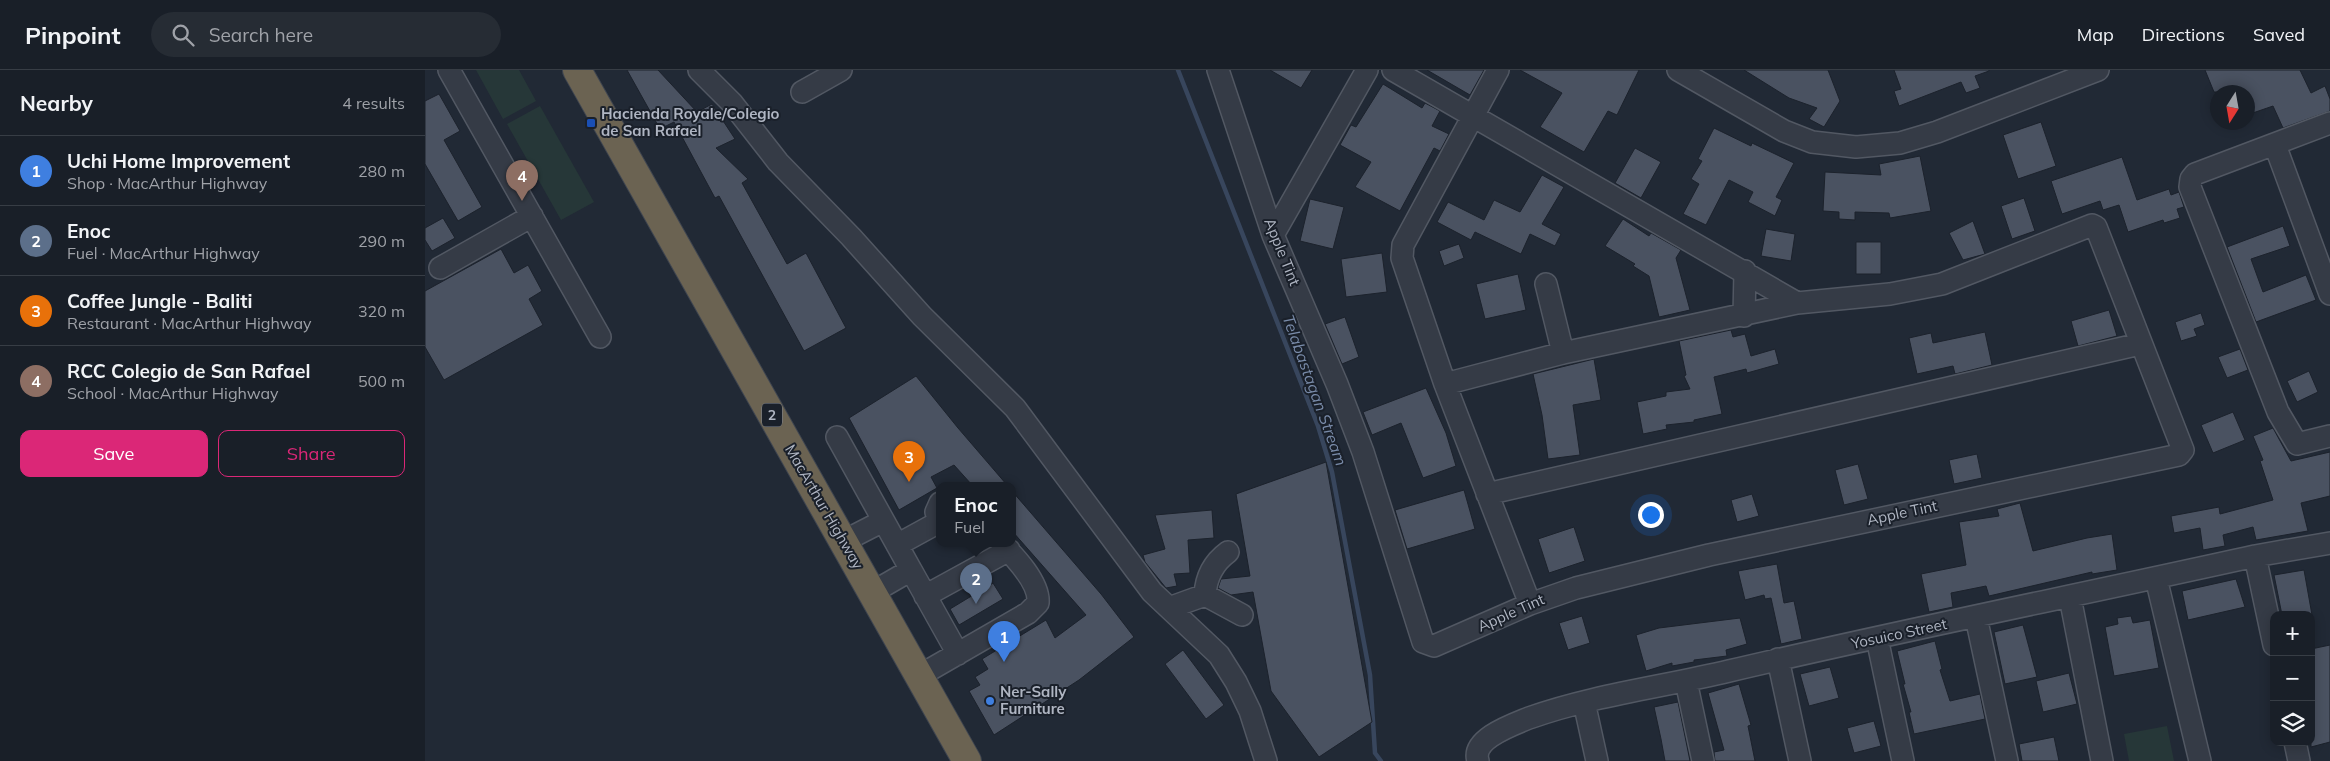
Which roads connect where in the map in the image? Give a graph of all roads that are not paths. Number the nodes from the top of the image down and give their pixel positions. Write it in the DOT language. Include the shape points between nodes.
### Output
graph roads {
  1 [pos="449,70"];
  2 [pos="577,70"];
  3 [pos="699,70"];
  4 [pos="841,70"];
  5 [pos="1218,70"];
  6 [pos="1367,70"];
  7 [pos="1393,70"];
  8 [pos="1498,70"];
  9 [pos="1678,70"];
  10 [pos="2098,70"];
  11 [pos="802,92"];
  12 [pos="1472,117"];
  13 [pos="2330,123"];
  14 [pos="2275,145"];
  15 [pos="532,216"];
  16 [pos="1273,235"];
  17 [pos="440,268"];
  18 [pos="1745,271"];
  19 [pos="1546,284"];
  20 [pos="2330,294"];
  21 [pos="1797,303"];
  22 [pos="1744,316"];
  23 [pos="600,337"];
  24 [pos="2140,344"];
  25 [pos="1563,352"];
  26 [pos="1445,384"];
  27 [pos="2330,436"];
  28 [pos="837,437"];
  29 [pos="1487,494"];
  30 [pos="936,518"];
  31 [pos="883,520"];
  32 [pos="844,541"];
  33 [pos="2330,543"];
  34 [pos="897,545"];
  35 [pos="1005,547"];
  36 [pos="1228,552"];
  37 [pos="2255,556"];
  38 [pos="911,570"];
  39 [pos="2156,578"];
  40 [pos="873,592"];
  41 [pos="925,596"];
  42 [pos="1205,596"];
  43 [pos="2070,597"];
  44 [pos="1530,604"];
  45 [pos="1169,608"];
  46 [pos="1241,615"];
  47 [pos="1976,617"];
  48 [pos="2270,626"];
  49 [pos="1877,638"];
  50 [pos="958,654"];
  51 [pos="1778,659"];
  52 [pos="919,676"];
  53 [pos="1686,681"];
  54 [pos="1583,702"];
  55 [pos="2296,746"];
  56 [pos="1477,755"];
  57 [pos="967,761"];
  58 [pos="1266,761"];
  59 [pos="1597,761"];
  60 [pos="1703,761"];
  61 [pos="1800,761"];
  62 [pos="1903,761"];
  63 [pos="2007,761"];
  64 [pos="2102,761"];
  65 [pos="2200,761"];
  66 [pos="2299,761"];
  1 -- 15 [label="street"];
  2 -- 32 [label="highway, MacArthur Highway / 2"];
  3 -- 45 [label="street" via="732,103 777,162 922,316 1015,408 1153,592"];
  4 -- 11 [label="street"];
  5 -- 16 [label="street, Apple Tint"];
  6 -- 16 [label="street"];
  7 -- 12 [label="street"];
  8 -- 12 [label="street"];
  9 -- 10 [label="street" via="1784,131 1811,142 1855,147 1901,143 1937,132"];
  12 -- 18 [label="street"];
  12 -- 26 [label="street" via="1403,245 1402,258"];
  13 -- 14 [label="street"];
  14 -- 20 [label="street"];
  14 -- 27 [label="street" via="2195,174 2190,186 2278,412 2297,444"];
  15 -- 17 [label="street"];
  15 -- 23 [label="street"];
  16 -- 44 [label="street, Apple Tint" via="1353,424 1423,642 1434,646 1447,642"];
  18 -- 21 [label="street"];
  18 -- 22 [label="street"];
  19 -- 25 [label="street"];
  21 -- 22 [label="street"];
  21 -- 24 [label="street" via="1863,298 1942,284 2089,224 2096,227"];
  22 -- 25 [label="street"];
  24 -- 29 [label="street"];
  24 -- 44 [label="street, Apple Tint" via="2183,450 2179,455 1709,555 1576,588"];
  25 -- 26 [label="street"];
  26 -- 29 [label="street"];
  28 -- 31 [label="street"];
  29 -- 44 [label="street"];
  30 -- 34 [label="street"];
  31 -- 32 [label="street"];
  31 -- 34 [label="street"];
  32 -- 40 [label="highway, MacArthur Highway / 2"];
  33 -- 37 [label="street, Yosuico Street"];
  34 -- 38 [label="street"];
  35 -- 41 [label="street"];
  35 -- 50 [label="street" via="1037,590 1038,603"];
  36 -- 42 [label="street" via="1208,576"];
  37 -- 39 [label="street, Yosuico Street"];
  37 -- 48 [label="street"];
  38 -- 40 [label="street"];
  38 -- 41 [label="street"];
  39 -- 43 [label="street, Yosuico Street"];
  39 -- 65 [label="street"];
  40 -- 52 [label="highway, MacArthur Highway / 2"];
  41 -- 50 [label="street"];
  42 -- 45 [label="street"];
  42 -- 46 [label="street"];
  43 -- 47 [label="street, Yosuico Street"];
  43 -- 64 [label="street"];
  45 -- 58 [label="street" via="1219,655 1237,682"];
  47 -- 49 [label="street, Yosuico Street"];
  47 -- 63 [label="street"];
  49 -- 51 [label="street, Yosuico Street"];
  49 -- 62 [label="street"];
  50 -- 52 [label="street"];
  51 -- 53 [label="street, Yosuico Street"];
  51 -- 61 [label="street"];
  52 -- 57 [label="highway, MacArthur Highway / 2"];
  53 -- 54 [label="street, Yosuico Street"];
  53 -- 60 [label="street"];
  54 -- 56 [label="street, Yosuico Street" via="1509,726 1482,742"];
  54 -- 59 [label="street"];
  55 -- 66 [label="street"];
}
